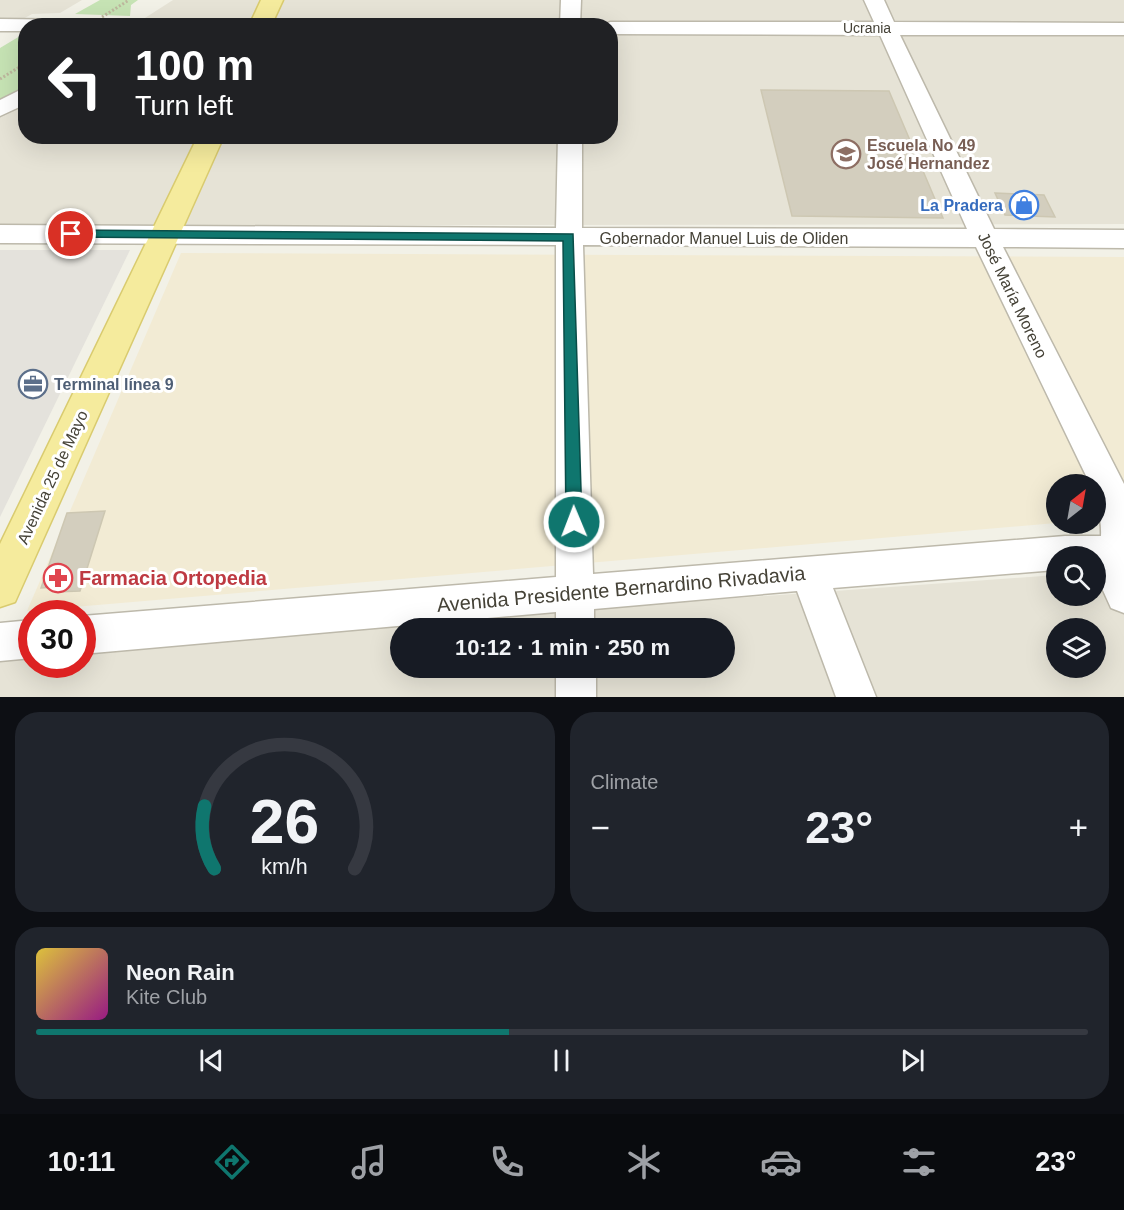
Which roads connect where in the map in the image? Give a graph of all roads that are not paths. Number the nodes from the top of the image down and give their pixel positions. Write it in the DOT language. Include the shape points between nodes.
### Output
graph roads {
  1 [pos="272,0"];
  2 [pos="571,0"];
  3 [pos="874,0"];
  4 [pos="264,18"];
  5 [pos="570,18"];
  6 [pos="0,25"];
  7 [pos="18,25"];
  8 [pos="618,28"];
  9 [pos="888,28"];
  10 [pos="1124,29"];
  11 [pos="18,30"];
  12 [pos="0,42"];
  13 [pos="18,99"];
  14 [pos="0,109"];
  15 [pos="206,144"];
  16 [pos="570,144"];
  17 [pos="0,234"];
  18 [pos="166,235"];
  19 [pos="569,237"];
  20 [pos="985,239"];
  21 [pos="1124,239"];
  22 [pos="1122,552"];
  23 [pos="809,573"];
  24 [pos="0,588"];
  25 [pos="1124,595"];
  26 [pos="575,611"];
  27 [pos="96,634"];
  28 [pos="18,640"];
  29 [pos="0,642"];
  30 [pos="576,678"];
  31 [pos="576,697"];
  32 [pos="856,697"];
  1 -- 4 [label="main road"];
  2 -- 5 [label="street"];
  3 -- 9 [label="street, José María Moreno"];
  6 -- 7 [label="street"];
  8 -- 9 [label="street, Ucrania"];
  9 -- 10 [label="street, Ucrania"];
  9 -- 20 [label="street, José María Moreno"];
  11 -- 12 [label="street"];
  13 -- 14 [label="street"];
  15 -- 18 [label="main road, Avenida 25 de Mayo"];
  16 -- 19 [label="street"];
  17 -- 18 [label="street, Gobernador Manuel Luis de Oliden"];
  18 -- 19 [label="street, Gobernador Manuel Luis de Oliden"];
  18 -- 24 [label="main road, Avenida 25 de Mayo"];
  19 -- 20 [label="street, Gobernador Manuel Luis de Oliden"];
  19 -- 26 [label="street"];
  20 -- 21 [label="street, Gobernador Manuel Luis de Oliden"];
  20 -- 22 [label="street, José María Moreno" via="1107,485 1119,514"];
  22 -- 23 [label="street, Avenida Presidente Bernardino Rivadavia"];
  22 -- 25 [label="street, José María Moreno" via="1118,570"];
  23 -- 26 [label="street, Avenida Presidente Bernardino Rivadavia"];
  23 -- 32 [label="street"];
  26 -- 27 [label="street, Avenida Presidente Bernardino Rivadavia"];
  28 -- 29 [label="street"];
  30 -- 31 [label="street"];
}
